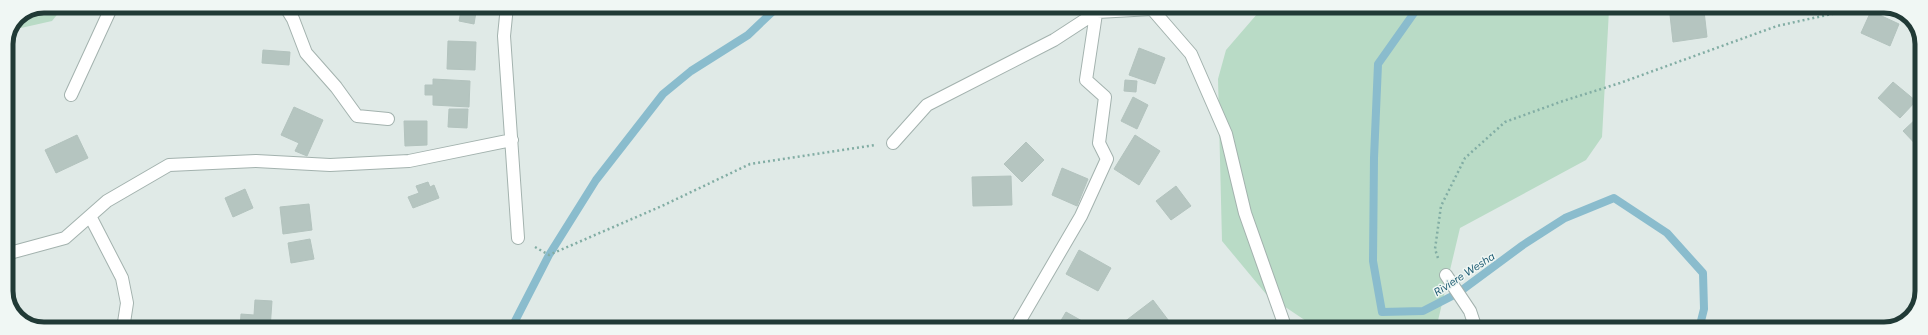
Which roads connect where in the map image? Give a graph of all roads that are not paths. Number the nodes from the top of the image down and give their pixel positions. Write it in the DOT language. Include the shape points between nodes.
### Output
graph roads {
  1 [pos="109,13"];
  2 [pos="290,13"];
  3 [pos="506,13"];
  4 [pos="1091,13"];
  5 [pos="1096,13"];
  6 [pos="1155,13"];
  7 [pos="71,95"];
  8 [pos="388,119"];
  9 [pos="512,140"];
  10 [pos="893,142"];
  11 [pos="90,216"];
  12 [pos="518,238"];
  13 [pos="13,252"];
  14 [pos="1446,275"];
  15 [pos="124,322"];
  16 [pos="1019,322"];
  17 [pos="1284,322"];
  18 [pos="1474,322"];
  1 -- 7 [label="street"];
  2 -- 8 [label="street" via="306,53 357,116"];
  3 -- 9 [label="street" via="504,36"];
  4 -- 10 [label="street" via="1054,40 927,104"];
  5 -- 16 [label="street" via="1086,80 1105,97 1099,143 1107,159 1081,216"];
  6 -- 17 [label="street" via="1190,54 1226,134 1245,213"];
  9 -- 11 [label="street" via="409,161 330,165 256,161 169,165 107,201"];
  9 -- 12 [label="street"];
  11 -- 13 [label="street" via="65,238"];
  11 -- 15 [label="street" via="122,278 127,304"];
  14 -- 18 [label="street" via="1470,311"];
}
